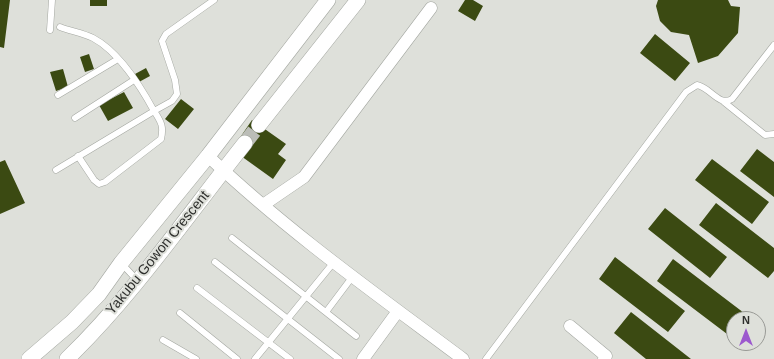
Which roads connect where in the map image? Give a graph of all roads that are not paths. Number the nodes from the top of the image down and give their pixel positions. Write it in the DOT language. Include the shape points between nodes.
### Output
graph roads {
  1 [pos="52,0"];
  2 [pos="214,0"];
  3 [pos="328,0"];
  4 [pos="358,0"];
  5 [pos="431,8"];
  6 [pos="60,27"];
  7 [pos="50,30"];
  8 [pos="774,45"];
  9 [pos="118,60"];
  10 [pos="134,80"];
  11 [pos="58,95"];
  12 [pos="724,102"];
  13 [pos="154,111"];
  14 [pos="75,118"];
  15 [pos="259,125"];
  16 [pos="774,134"];
  17 [pos="245,143"];
  18 [pos="78,156"];
  19 [pos="208,156"];
  20 [pos="56,170"];
  21 [pos="223,171"];
  22 [pos="263,205"];
  23 [pos="232,238"];
  24 [pos="215,262"];
  25 [pos="334,262"];
  26 [pos="122,263"];
  27 [pos="353,276"];
  28 [pos="138,281"];
  29 [pos="197,288"];
  30 [pos="306,296"];
  31 [pos="398,311"];
  32 [pos="326,312"];
  33 [pos="180,313"];
  34 [pos="288,319"];
  35 [pos="570,326"];
  36 [pos="356,336"];
  37 [pos="163,340"];
  38 [pos="268,343"];
  39 [pos="340,358"];
  40 [pos="607,358"];
  41 [pos="29,359"];
  42 [pos="67,359"];
  43 [pos="196,359"];
  44 [pos="237,359"];
  45 [pos="255,359"];
  46 [pos="290,359"];
  47 [pos="363,359"];
  48 [pos="463,359"];
  49 [pos="486,359"];
  1 -- 7 [label="lane"];
  2 -- 13 [label="lane" via="166,34 162,41 177,94 172,101"];
  3 -- 19 [label="street"];
  4 -- 15 [label="street"];
  5 -- 22 [label="street" via="304,177"];
  6 -- 9 [label="lane" via="93,38"];
  8 -- 12 [label="lane" via="732,99"];
  9 -- 10 [label="lane"];
  9 -- 11 [label="lane"];
  10 -- 13 [label="lane"];
  10 -- 14 [label="lane"];
  12 -- 16 [label="lane" via="765,135"];
  12 -- 49 [label="lane" via="702,86 697,85 686,92"];
  13 -- 18 [label="lane"];
  13 -- 18 [label="lane" via="162,123 161,139 105,182 99,184 94,180"];
  17 -- 21 [label="street, Yakubu Gowon Crescent"];
  18 -- 20 [label="lane"];
  19 -- 21 [label="street"];
  19 -- 26 [label="street"];
  21 -- 22 [label="street"];
  21 -- 28 [label="street, Yakubu Gowon Crescent"];
  22 -- 25 [label="street"];
  23 -- 30 [label="lane"];
  24 -- 34 [label="lane"];
  25 -- 27 [label="street"];
  25 -- 30 [label="lane"];
  26 -- 28 [label="lane"];
  26 -- 41 [label="street" via="99,294 72,322"];
  27 -- 31 [label="street"];
  27 -- 32 [label="lane"];
  28 -- 42 [label="street, Yakubu Gowon Crescent"];
  29 -- 38 [label="lane"];
  30 -- 32 [label="lane"];
  30 -- 34 [label="lane"];
  31 -- 47 [label="street"];
  31 -- 48 [label="street"];
  32 -- 36 [label="lane"];
  33 -- 44 [label="lane"];
  34 -- 38 [label="lane"];
  34 -- 39 [label="lane"];
  35 -- 40 [label="street"];
  37 -- 43 [label="lane"];
  38 -- 45 [label="lane"];
  38 -- 46 [label="lane"];
}
